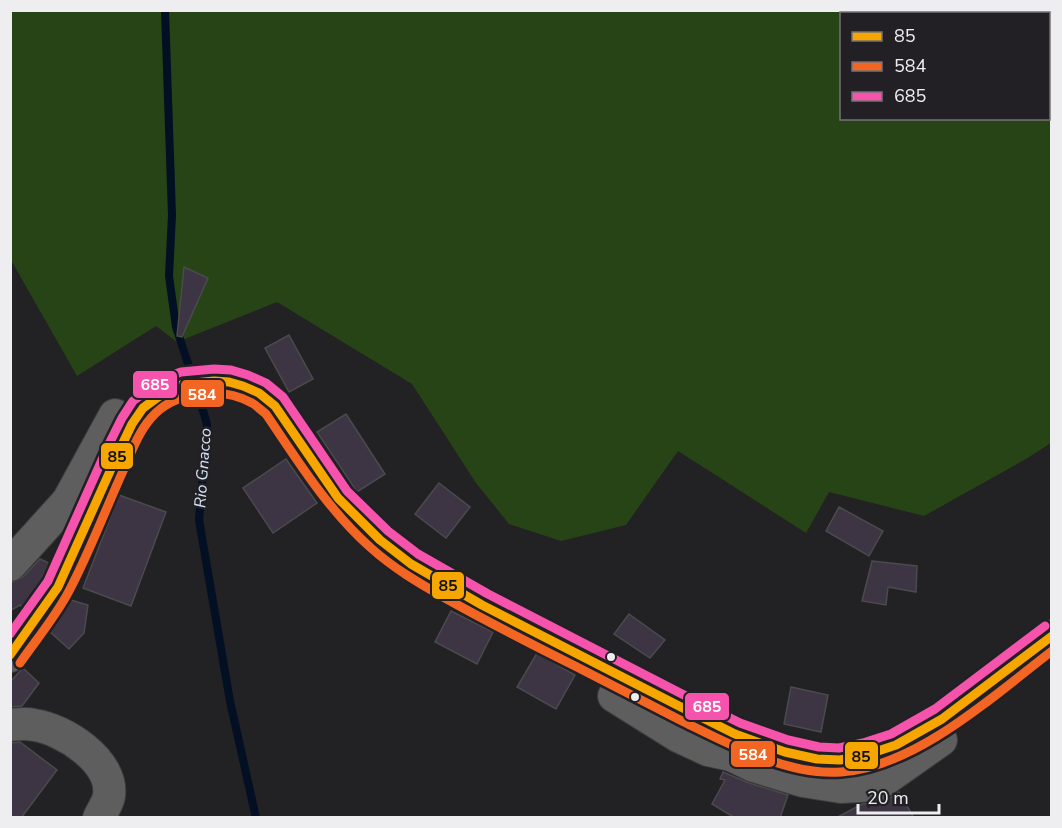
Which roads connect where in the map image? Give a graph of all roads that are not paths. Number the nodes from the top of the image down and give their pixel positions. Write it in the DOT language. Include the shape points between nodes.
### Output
graph roads {
  1 [pos="185,387"];
  2 [pos="10,565"];
  3 [pos="1040,645"];
  4 [pos="10,656"];
  5 [pos="624,678"];
  6 [pos="10,725"];
  7 [pos="99,818"];
  1 -- 2 [label="street" via="139,388 126,396 68,501"];
  1 -- 4 [label="street" via="143,408 132,424 58,587"];
  1 -- 5 [label="street" via="229,382 259,393 275,406 338,498 380,540 411,564 482,605"];
  3 -- 5 [label="street" via="915,736 879,751 840,760 808,758 763,745"];
  3 -- 5 [label="street" via="1035,660 938,743 877,786 820,784 708,750 615,696"];
  6 -- 7 [label="street" via="33,724 49,729 91,755 108,783 109,797"];
}
